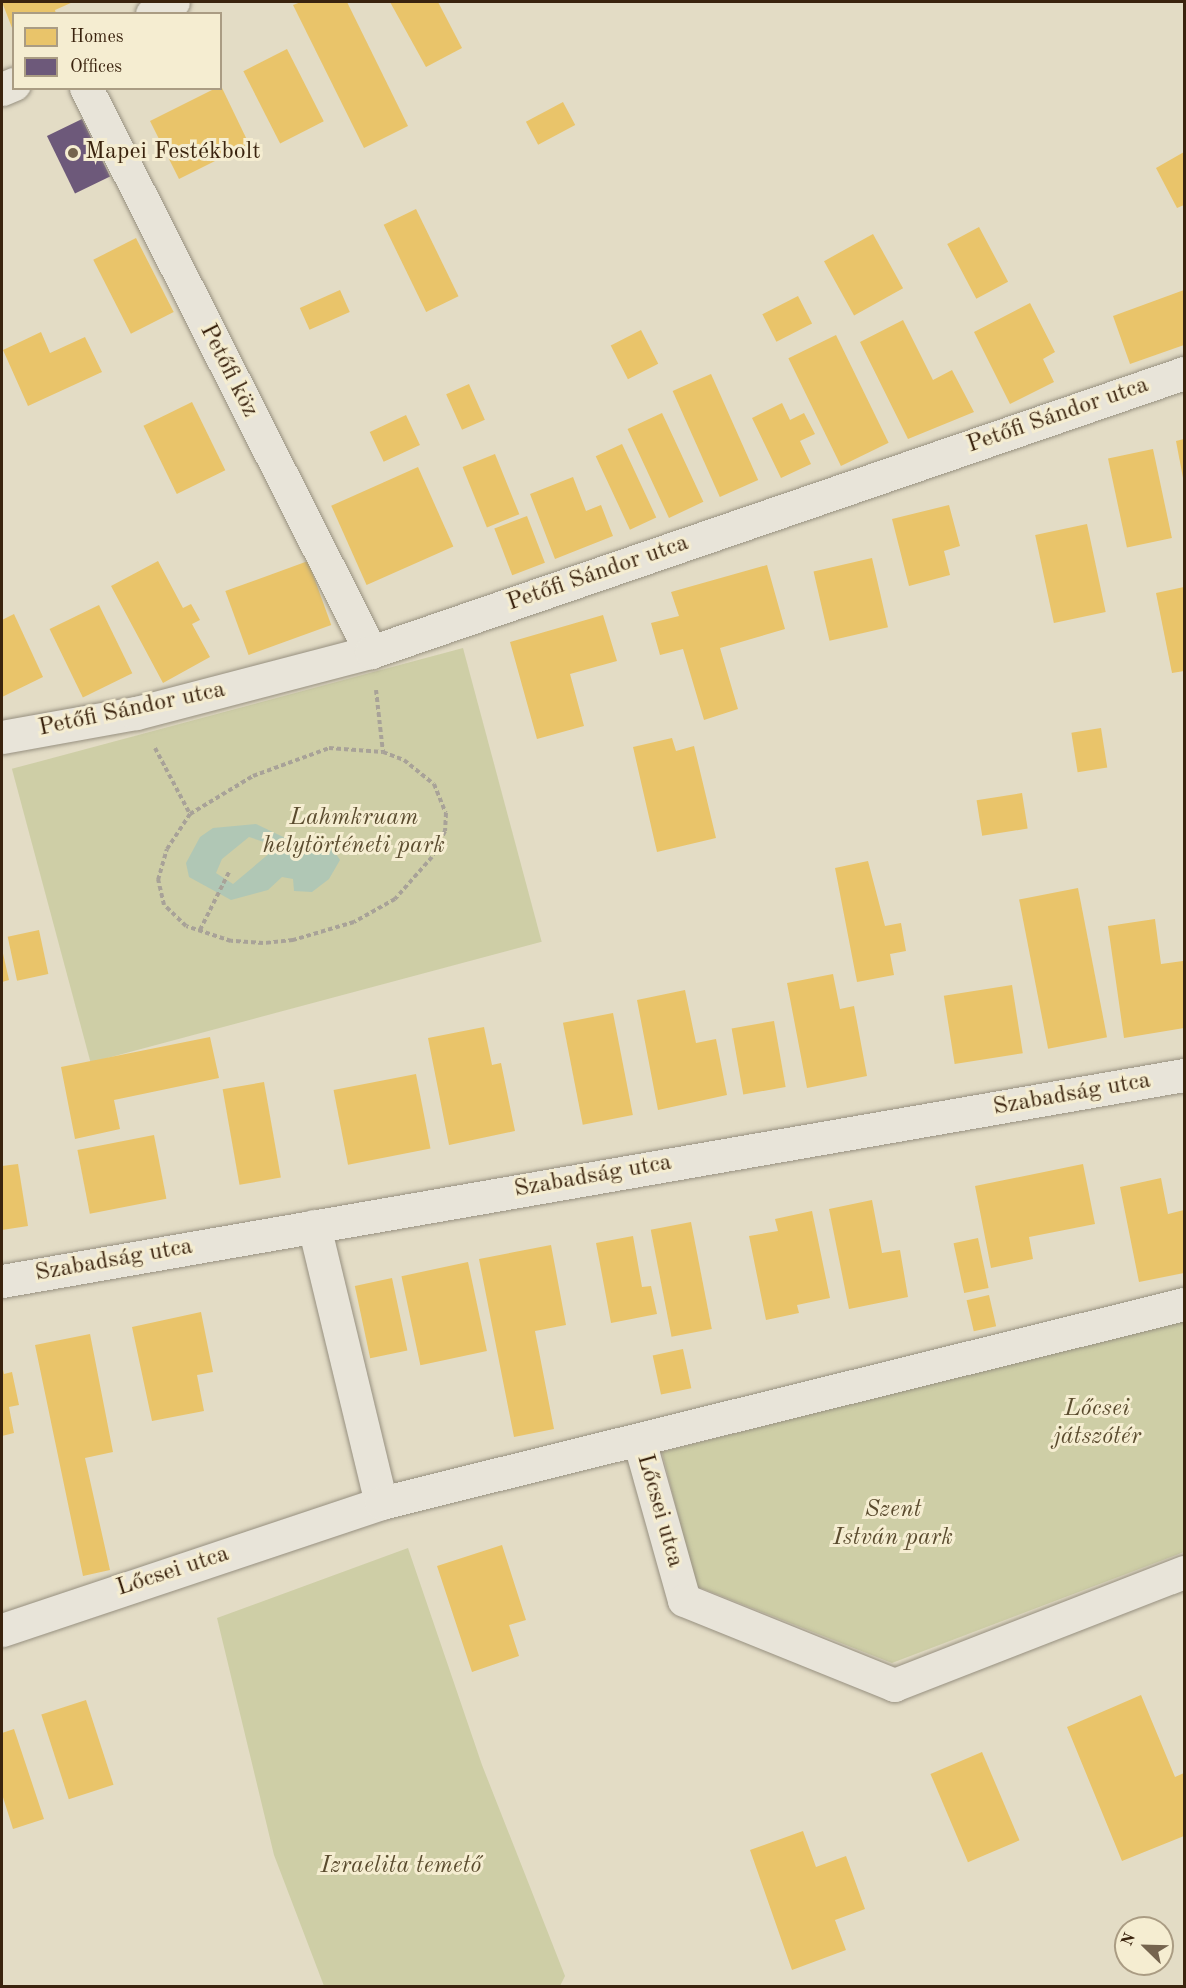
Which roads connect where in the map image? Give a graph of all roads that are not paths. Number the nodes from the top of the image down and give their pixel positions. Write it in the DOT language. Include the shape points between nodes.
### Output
graph roads {
  1 [pos="173,2"];
  2 [pos="156,12"];
  3 [pos="87,90"];
  4 [pos="1185,373"];
  5 [pos="371,652"];
  6 [pos="2,737"];
  7 [pos="1185,1076"];
  8 [pos="314,1226"];
  9 [pos="2,1281"];
  10 [pos="1185,1304"];
  11 [pos="639,1440"];
  12 [pos="381,1503"];
  13 [pos="1185,1572"];
  14 [pos="2,1630"];
  1 -- 2 [label="street"];
  3 -- 5 [label="street, Petőfi köz"];
  4 -- 5 [label="street, Petőfi Sándor utca"];
  5 -- 6 [label="street, Petőfi Sándor utca" via="136,713"];
  7 -- 8 [label="street, Szabadság utca"];
  8 -- 9 [label="street, Szabadság utca"];
  8 -- 12 [label="street"];
  10 -- 11 [label="street"];
  11 -- 12 [label="street, Lőcsei utca"];
  11 -- 13 [label="street, Lőcsei utca" via="684,1600 894,1684"];
  12 -- 14 [label="street, Lőcsei utca"];
}
